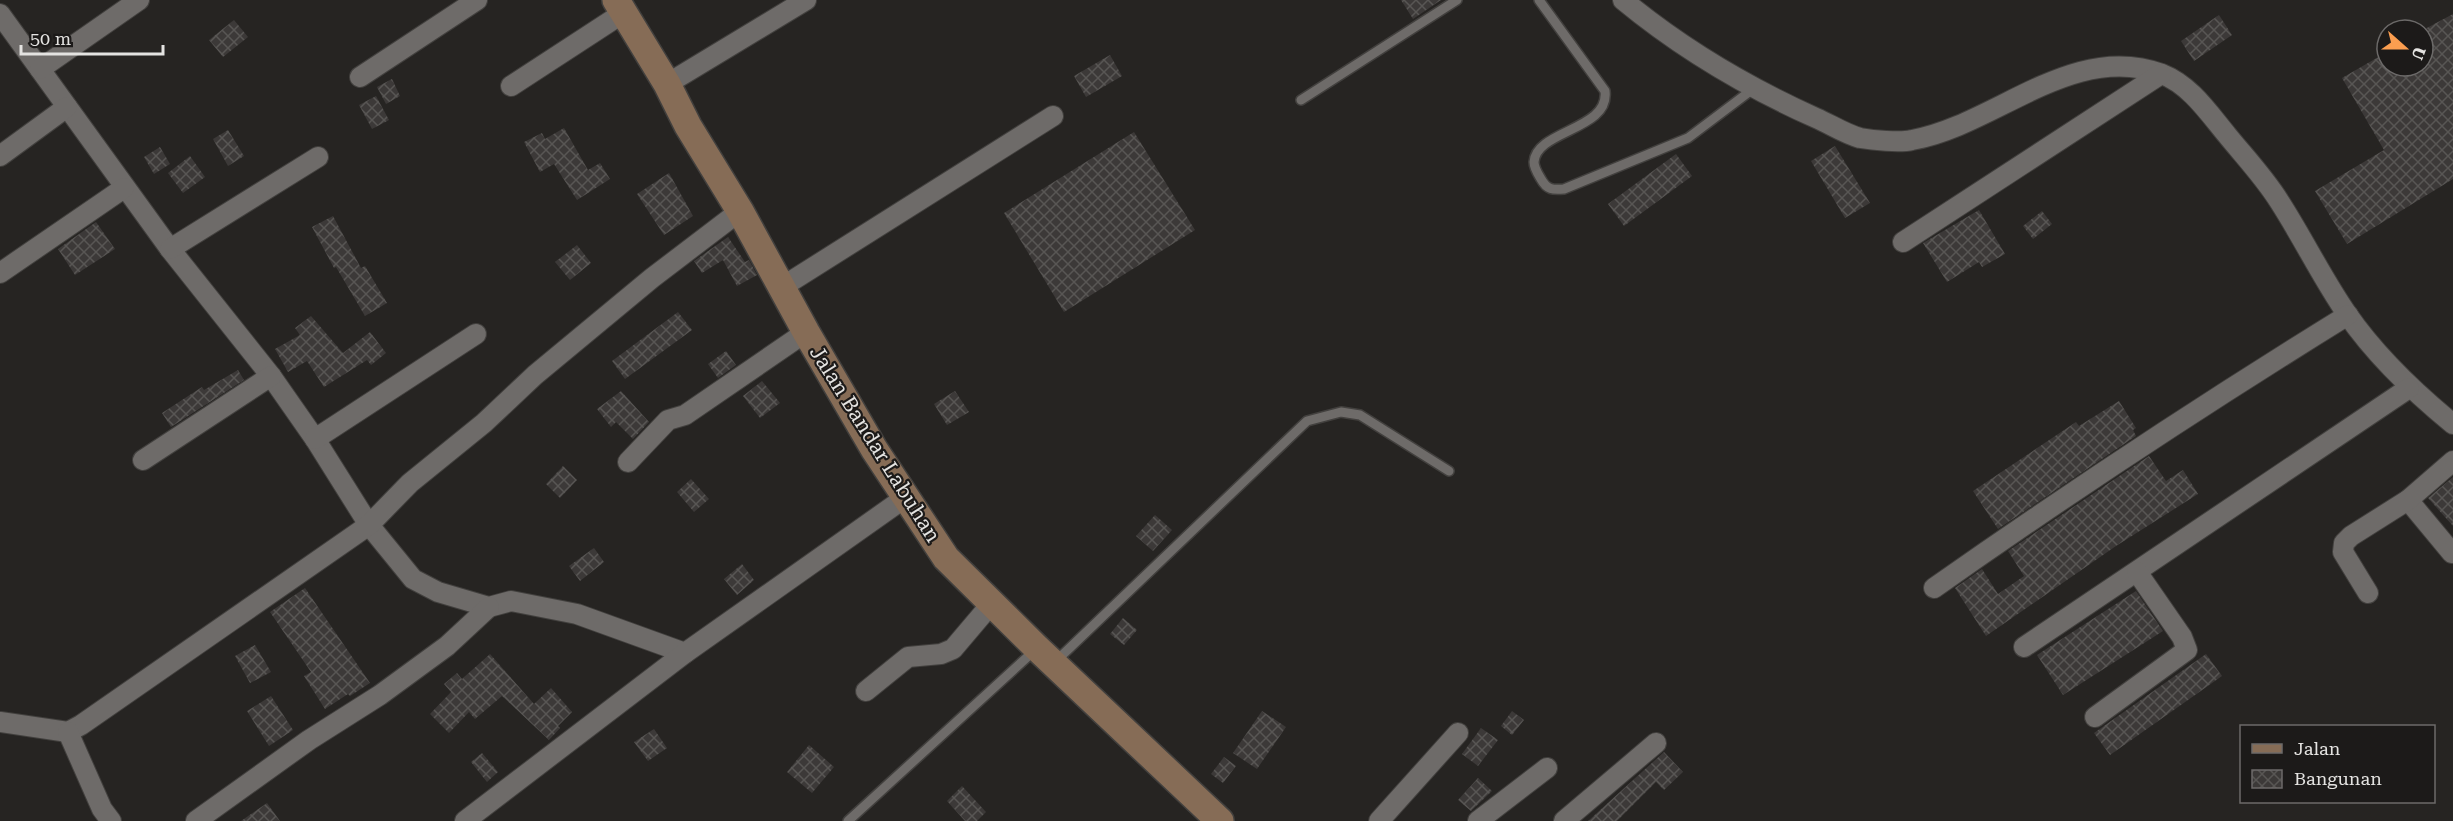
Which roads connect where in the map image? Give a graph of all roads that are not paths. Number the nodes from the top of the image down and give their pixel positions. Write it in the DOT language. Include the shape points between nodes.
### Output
graph roads {
  1 [pos="139,0"];
  2 [pos="477,0"];
  3 [pos="806,0"];
  4 [pos="1456,0"];
  5 [pos="1539,0"];
  6 [pos="1623,0"];
  7 [pos="620,6"];
  8 [pos="0,14"];
  9 [pos="6,35"];
  10 [pos="40,69"];
  11 [pos="2162,74"];
  12 [pos="360,77"];
  13 [pos="666,84"];
  14 [pos="511,86"];
  15 [pos="1753,89"];
  16 [pos="1301,100"];
  17 [pos="67,107"];
  18 [pos="1053,116"];
  19 [pos="0,156"];
  20 [pos="318,157"];
  21 [pos="124,188"];
  22 [pos="740,211"];
  23 [pos="1903,242"];
  24 [pos="170,249"];
  25 [pos="0,273"];
  26 [pos="782,287"];
  27 [pos="2348,315"];
  28 [pos="806,332"];
  29 [pos="476,334"];
  30 [pos="271,376"];
  31 [pos="2409,388"];
  32 [pos="2453,424"];
  33 [pos="315,439"];
  34 [pos="143,460"];
  35 [pos="2453,461"];
  36 [pos="628,462"];
  37 [pos="1449,471"];
  38 [pos="906,497"];
  39 [pos="2408,500"];
  40 [pos="369,525"];
  41 [pos="2452,553"];
  42 [pos="2137,572"];
  43 [pos="1934,588"];
  44 [pos="2368,593"];
  45 [pos="992,603"];
  46 [pos="489,607"];
  47 [pos="2025,647"];
  48 [pos="685,653"];
  49 [pos="1045,656"];
  50 [pos="866,692"];
  51 [pos="2095,717"];
  52 [pos="0,722"];
  53 [pos="68,732"];
  54 [pos="1458,733"];
  55 [pos="1656,743"];
  56 [pos="1547,768"];
  57 [pos="111,821"];
  58 [pos="196,821"];
  59 [pos="465,821"];
  60 [pos="848,821"];
  61 [pos="1220,821"];
  62 [pos="1379,821"];
  63 [pos="1478,821"];
  64 [pos="1564,821"];
  1 -- 10 [label="street"];
  2 -- 12 [label="street"];
  3 -- 13 [label="street"];
  4 -- 16 [label="lane"];
  5 -- 15 [label="lane" via="1605,91 1606,99 1601,111 1535,156 1534,165 1545,186 1552,190 1564,189 1688,138"];
  6 -- 15 [label="street" via="1657,27"];
  7 -- 13 [label="main road, Jalan Bandar Labuhan"];
  7 -- 14 [label="street"];
  8 -- 9 [label="street"];
  9 -- 10 [label="street"];
  10 -- 17 [label="street"];
  11 -- 15 [label="street" via="2119,68 2065,75 1944,132 1910,141 1859,138"];
  11 -- 23 [label="street"];
  11 -- 27 [label="street" via="2199,100 2278,198"];
  13 -- 22 [label="main road, Jalan Bandar Labuhan"];
  17 -- 19 [label="street"];
  17 -- 21 [label="street"];
  18 -- 26 [label="street"];
  20 -- 24 [label="street"];
  21 -- 24 [label="street"];
  21 -- 25 [label="street"];
  22 -- 26 [label="main road, Jalan Bandar Labuhan"];
  22 -- 40 [label="street" via="536,375 410,483"];
  24 -- 30 [label="street"];
  26 -- 28 [label="main road, Jalan Bandar Labuhan"];
  27 -- 31 [label="street"];
  27 -- 43 [label="street" via="2232,386"];
  28 -- 36 [label="street" via="685,415 668,420"];
  28 -- 38 [label="main road, Jalan Bandar Labuhan"];
  29 -- 33 [label="street"];
  30 -- 33 [label="street"];
  30 -- 34 [label="street"];
  31 -- 32 [label="street"];
  31 -- 42 [label="street"];
  33 -- 40 [label="street"];
  35 -- 39 [label="street"];
  37 -- 49 [label="lane" via="1360,415 1341,412 1307,421"];
  38 -- 45 [label="main road, Jalan Bandar Labuhan" via="946,558"];
  38 -- 48 [label="street"];
  39 -- 41 [label="street"];
  39 -- 44 [label="street" via="2344,543 2343,552"];
  40 -- 46 [label="street" via="413,579 438,592"];
  40 -- 53 [label="street"];
  42 -- 47 [label="street"];
  42 -- 51 [label="street" via="2187,650"];
  45 -- 49 [label="main road, Jalan Bandar Labuhan"];
  45 -- 50 [label="street" via="953,649 908,657"];
  46 -- 48 [label="street" via="511,602 577,614"];
  46 -- 58 [label="street" via="408,674"];
  48 -- 59 [label="street"];
  49 -- 60 [label="lane"];
  49 -- 61 [label="main road, Jalan Bandar Labuhan"];
  52 -- 53 [label="street"];
  53 -- 57 [label="street"];
  54 -- 62 [label="street"];
  55 -- 64 [label="street"];
  56 -- 63 [label="street"];
}
